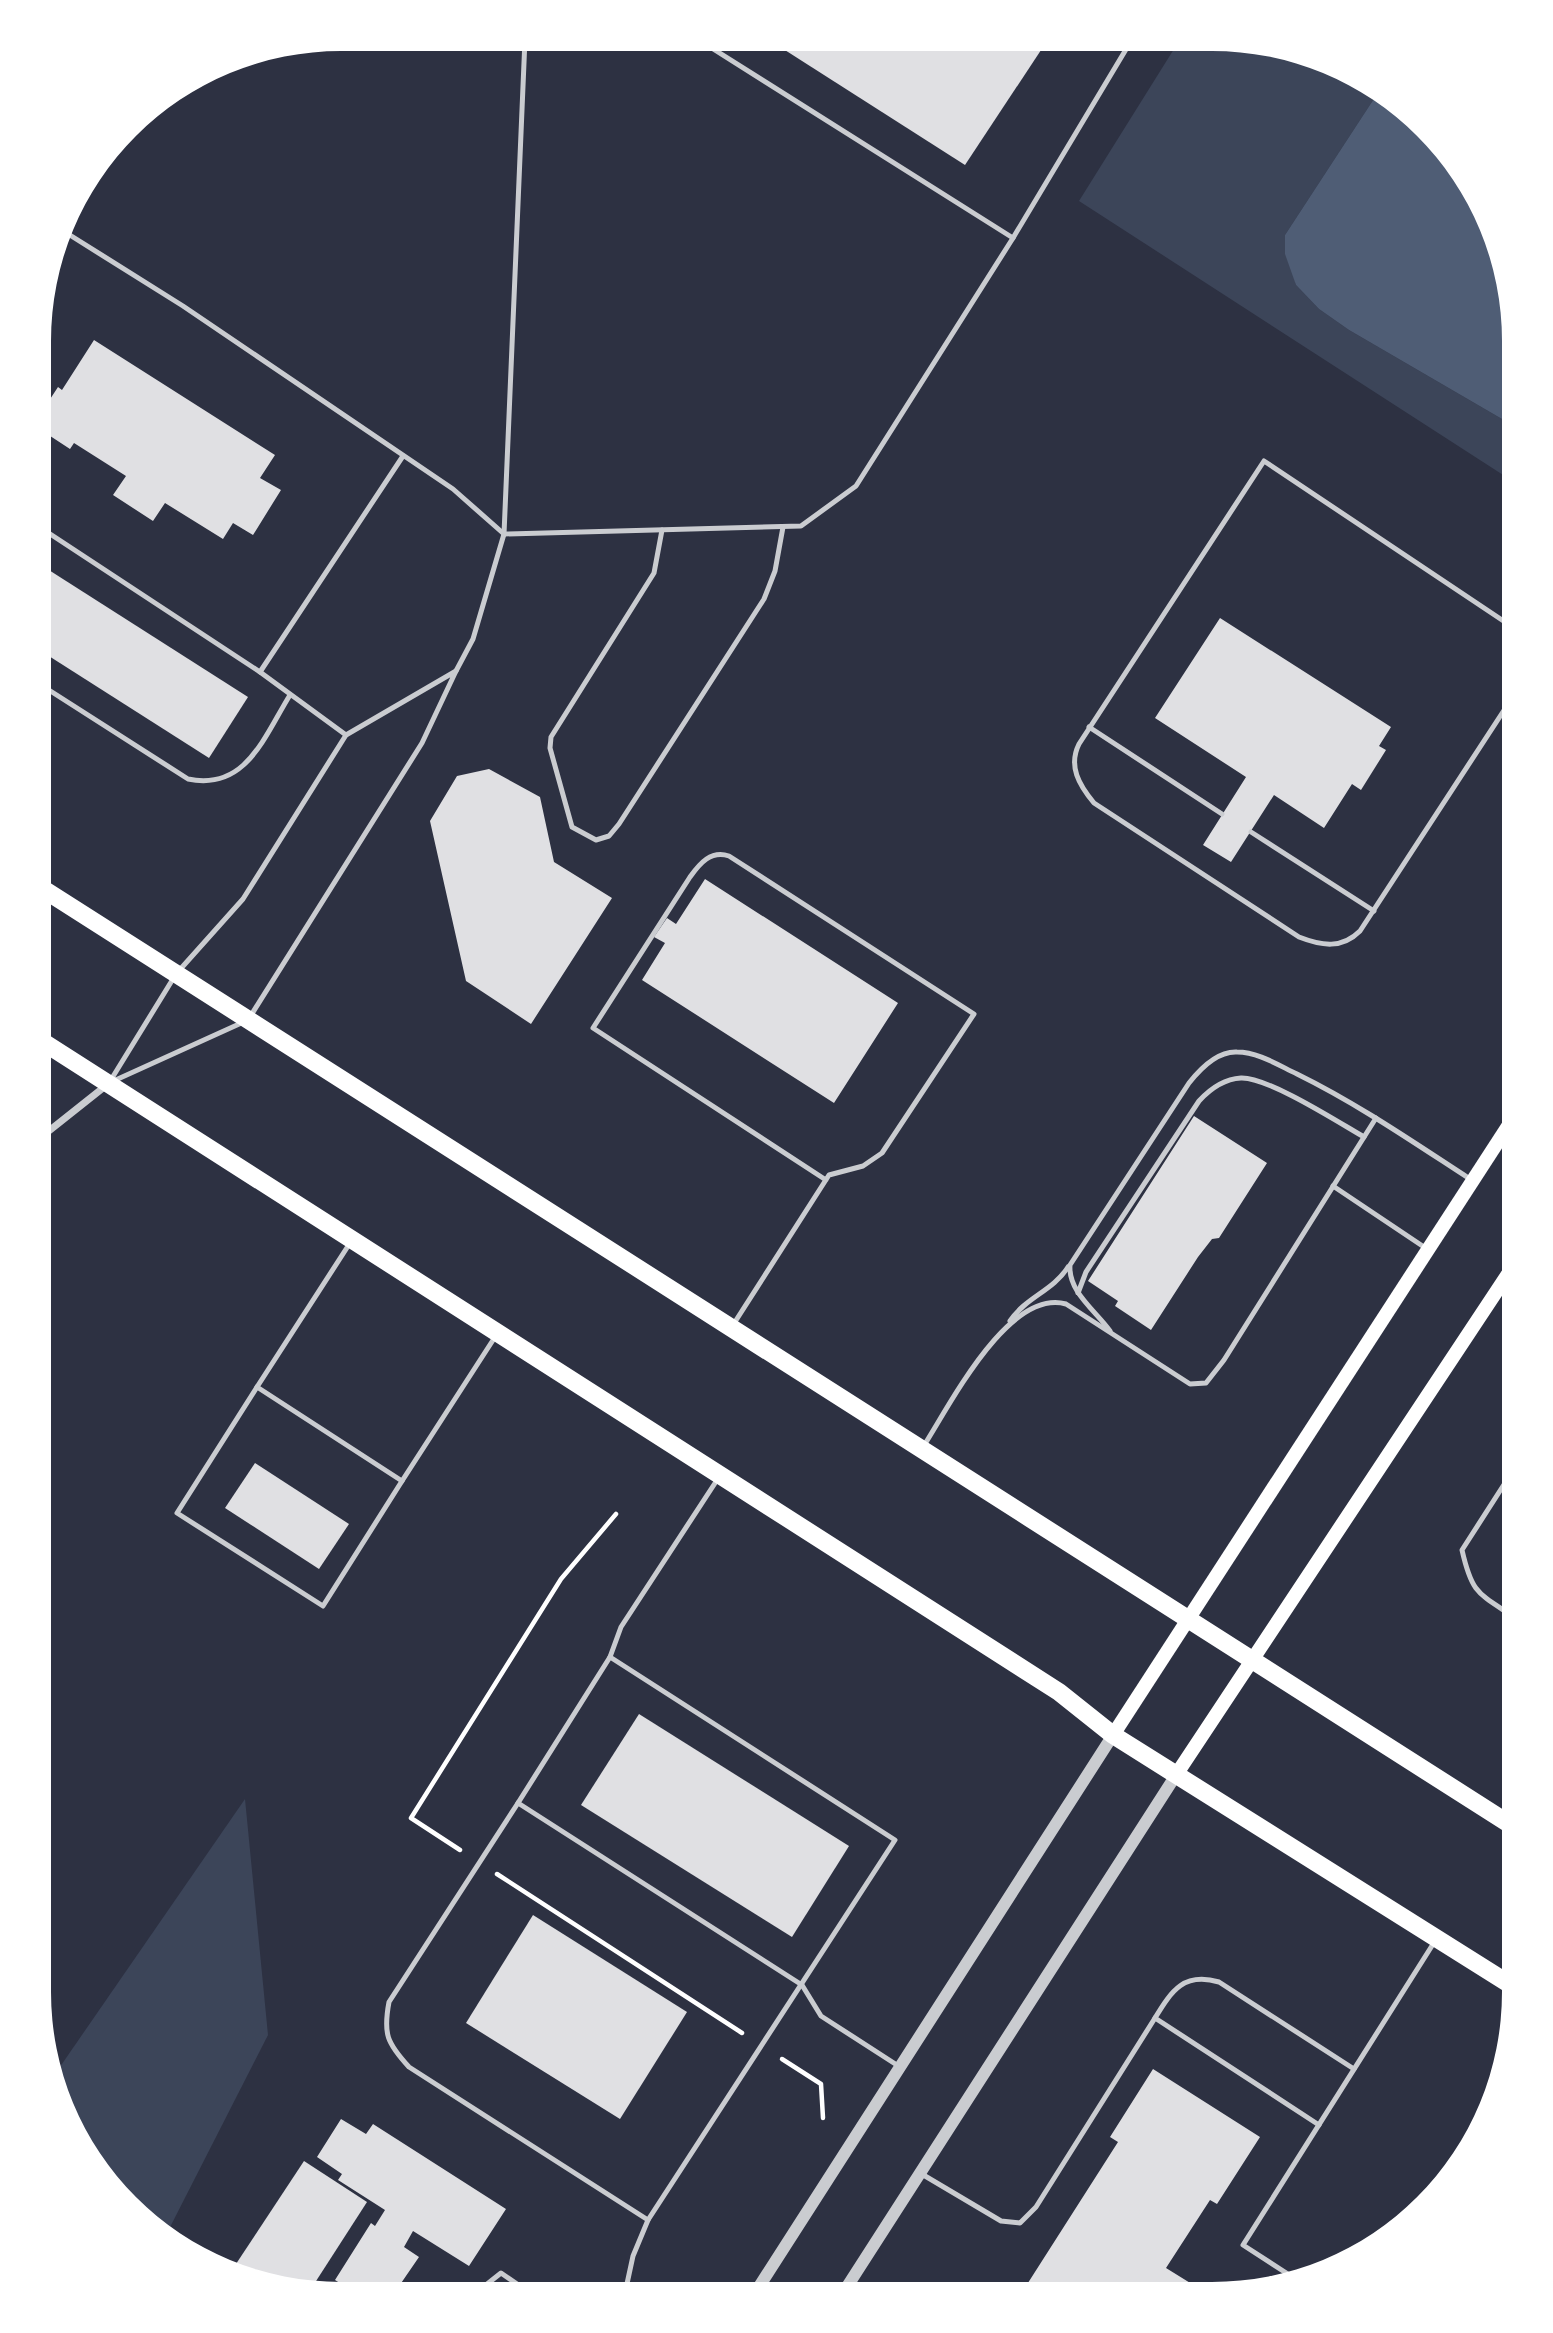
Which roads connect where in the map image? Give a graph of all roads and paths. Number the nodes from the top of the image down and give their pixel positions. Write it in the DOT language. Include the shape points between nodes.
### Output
graph roads {
  1 [pos="524,51"];
  2 [pos="716,51"];
  3 [pos="1125,51"];
  4 [pos="71,235"];
  5 [pos="1013,238"];
  6 [pos="403,456"];
  7 [pos="783,527"];
  8 [pos="662,530"];
  9 [pos="504,534"];
  10 [pos="51,535"];
  11 [pos="1502,620"];
  12 [pos="456,671"];
  13 [pos="260,672"];
  14 [pos="51,691"];
  15 [pos="290,695"];
  16 [pos="1502,714"];
  17 [pos="1089,727"];
  18 [pos="346,735"];
  19 [pos="1222,814"];
  20 [pos="1251,832"];
  21 [pos="51,894"];
  22 [pos="1374,911"];
  23 [pos="176,974"];
  24 [pos="248,1020"];
  25 [pos="51,1047"];
  26 [pos="109,1083"];
  27 [pos="1376,1118"];
  28 [pos="51,1129"];
  29 [pos="1502,1135"];
  30 [pos="1364,1137"];
  31 [pos="826,1180"];
  32 [pos="1473,1180"];
  33 [pos="1334,1186"];
  34 [pos="353,1238"];
  35 [pos="1428,1250"];
  36 [pos="1070,1265"];
  37 [pos="1502,1283"];
  38 [pos="1079,1293"];
  39 [pos="1009,1323"];
  40 [pos="731,1327"];
  41 [pos="499,1331"];
  42 [pos="1113,1335"];
  43 [pos="257,1387"];
  44 [pos="922,1448"];
  45 [pos="721,1474"];
  46 [pos="402,1481"];
  47 [pos="1502,1488"];
  48 [pos="1502,1609"];
  49 [pos="1189,1618"];
  50 [pos="610,1657"];
  51 [pos="1253,1658"];
  52 [pos="1113,1735"];
  53 [pos="1176,1775"];
  54 [pos="518,1803"];
  55 [pos="1502,1819"];
  56 [pos="1436,1938"];
  57 [pos="1502,1979"];
  58 [pos="802,1985"];
  59 [pos="1154,2018"];
  60 [pos="901,2067"];
  61 [pos="1354,2069"];
  62 [pos="1319,2125"];
  63 [pos="920,2172"];
  64 [pos="648,2220"];
  65 [pos="1285,2272"];
  66 [pos="489,2282"];
  67 [pos="514,2282"];
  68 [pos="627,2282"];
  69 [pos="762,2282"];
  70 [pos="851,2282"];
  1 -- 9 [label="lane"];
  2 -- 5 [label="lane"];
  3 -- 5 [label="lane"];
  4 -- 6 [label="lane"];
  5 -- 7 [label="lane" via="859,483 803,525"];
  6 -- 9 [label="lane" via="453,489"];
  6 -- 13 [label="lane"];
  7 -- 8 [label="lane"];
  7 -- 8 [label="lane" via="777,565 764,599 619,824 609,836 596,840 572,827 551,737 654,573"];
  8 -- 9 [label="lane"];
  9 -- 12 [label="lane" via="473,639"];
  10 -- 13 [label="lane"];
  11 -- 17 [label="lane" via="1264,461"];
  12 -- 18 [label="lane"];
  12 -- 24 [label="lane" via="422,743"];
  13 -- 15 [label="lane"];
  14 -- 15 [label="lane" via="188,779 207,783 240,770"];
  15 -- 18 [label="lane"];
  16 -- 22 [label="lane"];
  17 -- 19 [label="lane"];
  17 -- 22 [label="lane" via="1074,754 1074,766 1094,803 1299,937 1323,944 1345,943"];
  18 -- 23 [label="lane" via="243,898"];
  20 -- 22 [label="lane"];
  21 -- 23 [label="main road"];
  23 -- 24 [label="main road"];
  23 -- 26 [label="lane"];
  24 -- 26 [label="lane"];
  24 -- 40 [label="main road"];
  25 -- 26 [label="main road"];
  26 -- 28 [label="street"];
  26 -- 34 [label="main road"];
  27 -- 30 [label="lane"];
  27 -- 32 [label="lane"];
  27 -- 36 [label="lane" via="1273,1062 1234,1052 1221,1056 1189,1083"];
  29 -- 32 [label="main road"];
  30 -- 33 [label="lane"];
  30 -- 38 [label="lane" via="1253,1080 1234,1079 1216,1085 1192,1111 1086,1272"];
  31 -- 31 [label="lane" via="834,1173 874,1162 974,1014 730,856 716,854 690,877 593,1028"];
  31 -- 40 [label="lane"];
  32 -- 35 [label="main road"];
  33 -- 35 [label="lane"];
  33 -- 42 [label="lane" via="1206,1383 1190,1384"];
  34 -- 41 [label="main road"];
  34 -- 43 [label="lane"];
  35 -- 49 [label="main road"];
  36 -- 38 [label="lane" via="1069,1275"];
  36 -- 39 [label="lane" via="1052,1287 1020,1306"];
  37 -- 51 [label="main road"];
  38 -- 42 [label="lane"];
  39 -- 42 [label="lane" via="1056,1302"];
  39 -- 44 [label="lane" via="991,1342"];
  40 -- 44 [label="main road"];
  41 -- 45 [label="main road"];
  41 -- 46 [label="lane"];
  43 -- 46 [label="lane"];
  43 -- 46 [label="lane" via="177,1513 323,1606"];
  44 -- 49 [label="main road"];
  45 -- 50 [label="lane" via="621,1627"];
  45 -- 52 [label="main road" via="1059,1692"];
  47 -- 48 [label="lane" via="1462,1550 1477,1593"];
  49 -- 51 [label="main road"];
  49 -- 52 [label="main road"];
  50 -- 54 [label="lane"];
  50 -- 58 [label="lane" via="895,1840"];
  51 -- 53 [label="main road"];
  51 -- 55 [label="main road"];
  52 -- 53 [label="main road"];
  52 -- 60 [label="street"];
  53 -- 56 [label="main road"];
  53 -- 63 [label="street"];
  54 -- 58 [label="lane"];
  54 -- 64 [label="lane" via="389,2002 384,2027 392,2049 409,2067"];
  56 -- 57 [label="main road"];
  56 -- 61 [label="lane"];
  58 -- 60 [label="lane" via="821,2016"];
  58 -- 64 [label="lane"];
  59 -- 61 [label="lane" via="1169,1995 1200,1976 1219,1982"];
  59 -- 62 [label="lane"];
  59 -- 63 [label="lane" via="1037,2207 1020,2223 1001,2221"];
  60 -- 69 [label="street"];
  61 -- 62 [label="lane"];
  62 -- 65 [label="lane" via="1243,2245"];
  63 -- 70 [label="street"];
  64 -- 68 [label="lane"];
  66 -- 67 [label="lane" via="500,2273"];
}
